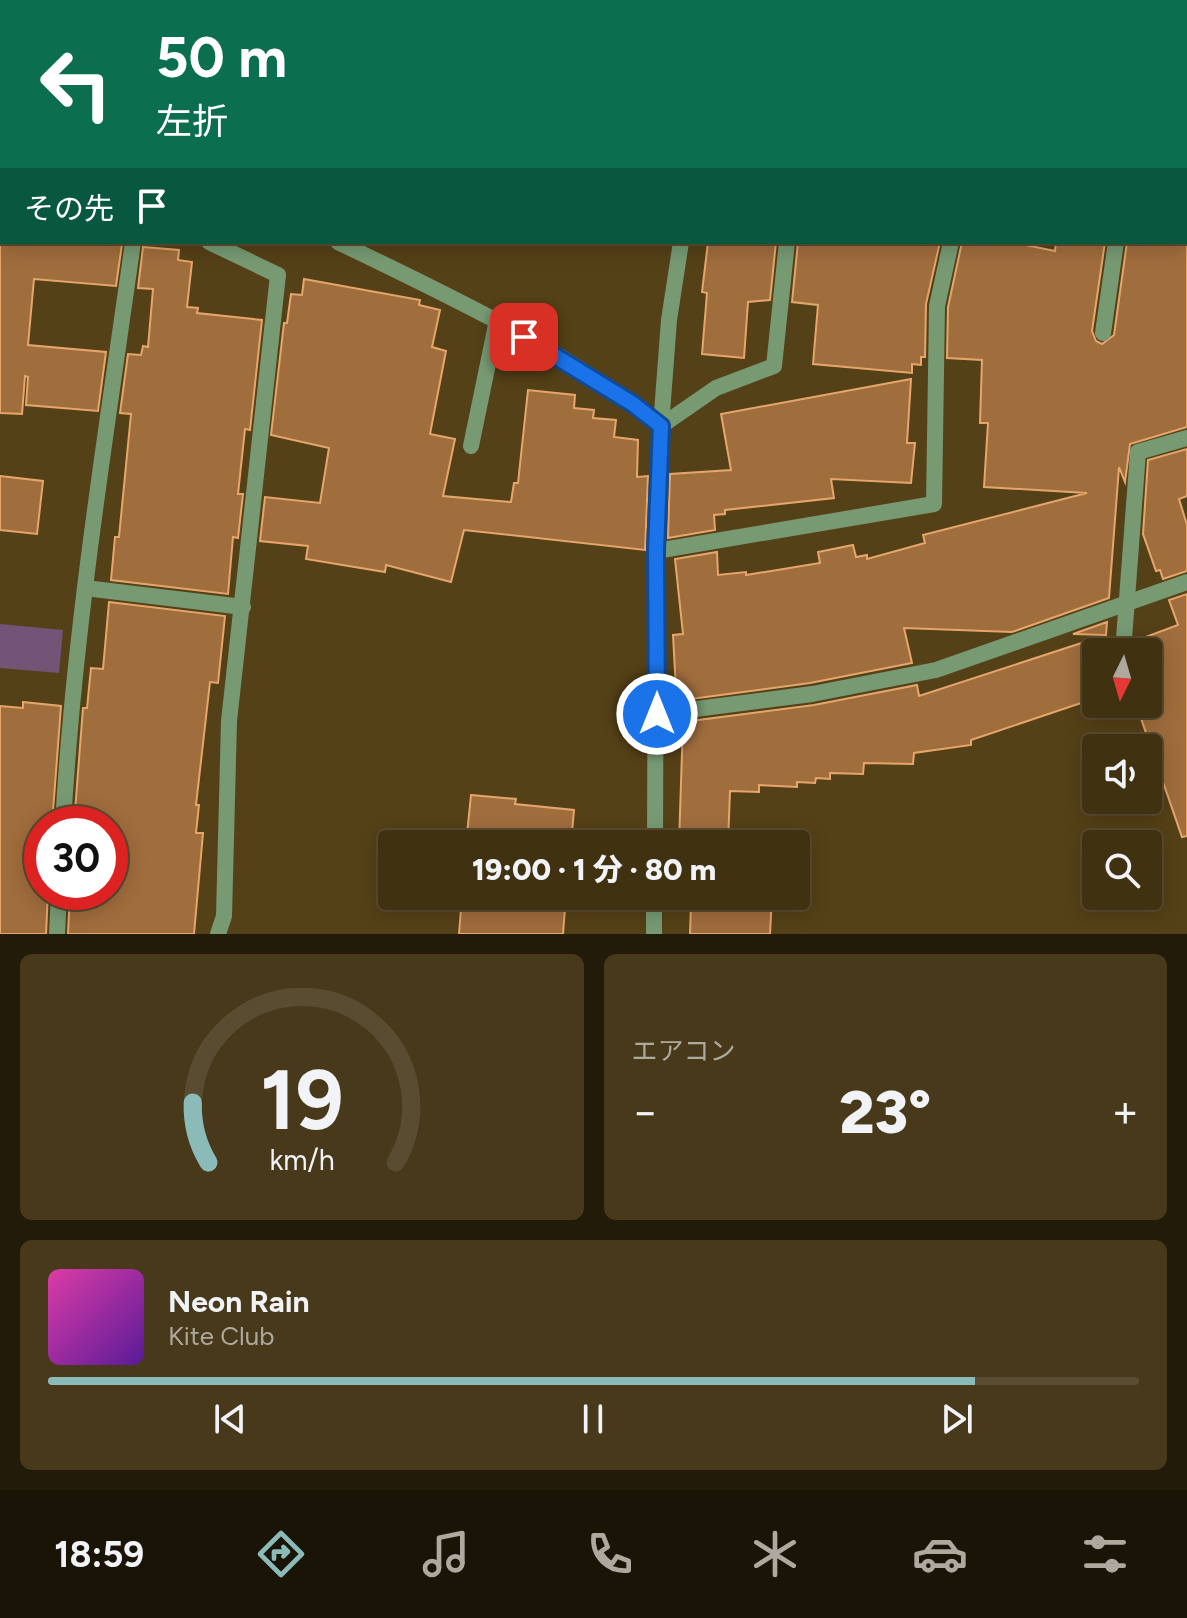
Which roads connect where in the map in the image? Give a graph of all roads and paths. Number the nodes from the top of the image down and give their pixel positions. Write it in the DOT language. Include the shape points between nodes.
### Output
graph roads {
  1 [pos="133,244"];
  2 [pos="213,244"];
  3 [pos="342,244"];
  4 [pos="681,244"];
  5 [pos="787,244"];
  6 [pos="951,244"];
  7 [pos="1116,244"];
  8 [pos="497,320"];
  9 [pos="1103,333"];
  10 [pos="661,426"];
  11 [pos="1187,438"];
  12 [pos="471,446"];
  13 [pos="656,551"];
  14 [pos="1187,582"];
  15 [pos="85,588"];
  16 [pos="1126,603"];
  17 [pos="243,607"];
  18 [pos="1124,638"];
  19 [pos="657,714"];
  20 [pos="64,806"];
  21 [pos="655,830"];
  22 [pos="58,910"];
  23 [pos="654,910"];
  24 [pos="57,934"];
  25 [pos="218,934"];
  26 [pos="654,934"];
  1 -- 15 [label="street"];
  2 -- 17 [label="street" via="278,275"];
  3 -- 8 [label="street"];
  4 -- 10 [label="street"];
  5 -- 10 [label="street" via="774,366 716,388"];
  6 -- 13 [label="street" via="937,306 934,504"];
  7 -- 9 [label="street"];
  8 -- 10 [label="street"];
  8 -- 12 [label="street"];
  10 -- 13 [label="street"];
  11 -- 16 [label="street" via="1138,452"];
  13 -- 19 [label="street"];
  14 -- 16 [label="street"];
  15 -- 17 [label="street"];
  15 -- 20 [label="street"];
  16 -- 18 [label="street"];
  16 -- 19 [label="street" via="936,670 812,694"];
  17 -- 25 [label="street" via="229,721 224,916"];
  19 -- 21 [label="street"];
  22 -- 24 [label="street"];
  23 -- 26 [label="street"];
}
